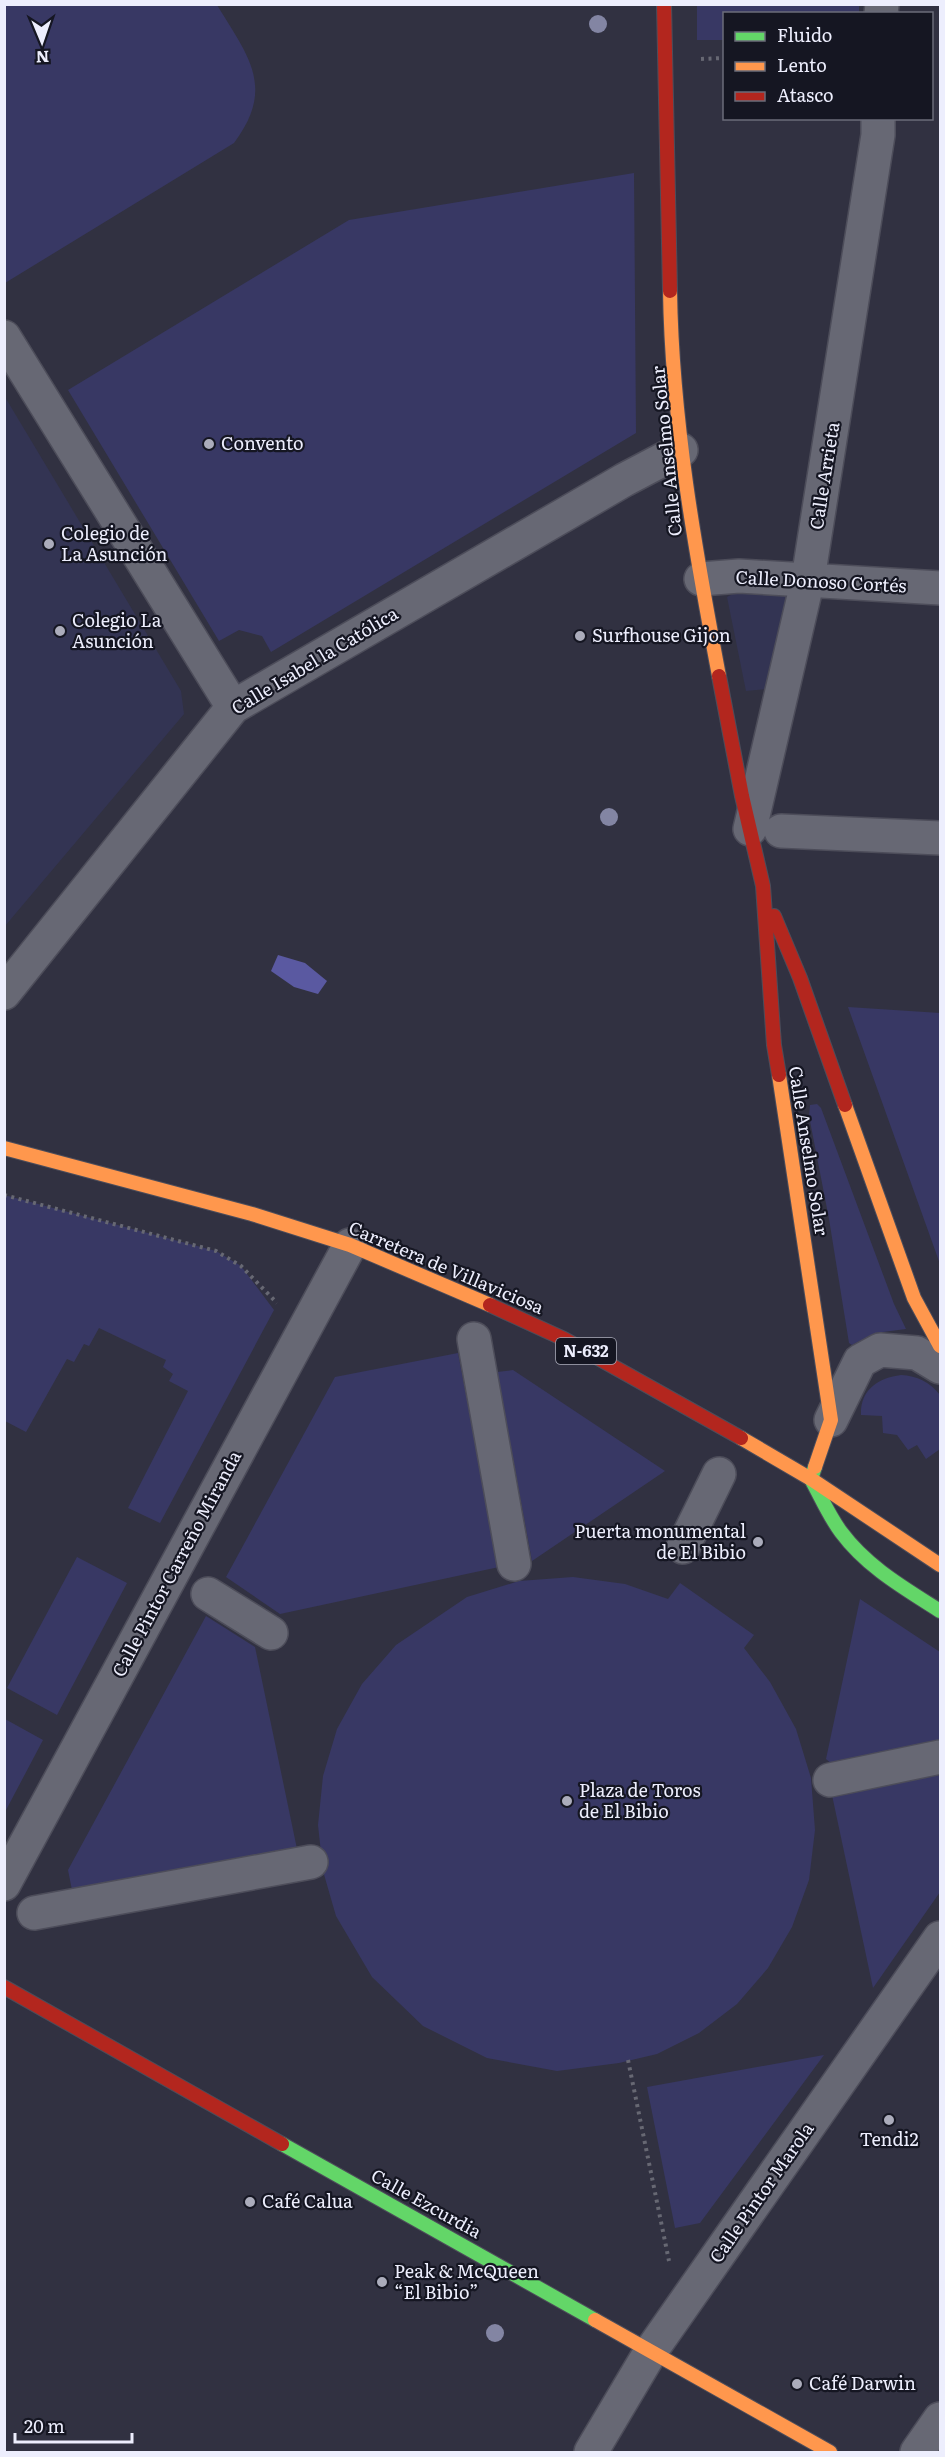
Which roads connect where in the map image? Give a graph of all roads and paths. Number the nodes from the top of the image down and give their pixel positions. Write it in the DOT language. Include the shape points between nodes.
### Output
graph roads {
  1 [pos="664,4"];
  2 [pos="878,120"];
  3 [pos="4,337"];
  4 [pos="681,450"];
  5 [pos="701,579"];
  6 [pos="808,579"];
  7 [pos="940,588"];
  8 [pos="233,707"];
  9 [pos="766,830"];
  10 [pos="940,838"];
  11 [pos="763,886"];
  12 [pos="4,993"];
  13 [pos="4,1148"];
  14 [pos="4,1195"];
  15 [pos="350,1245"];
  16 [pos="308,1324"];
  17 [pos="474,1339"];
  18 [pos="940,1346"];
  19 [pos="940,1367"];
  20 [pos="831,1420"];
  21 [pos="719,1473"];
  22 [pos="812,1479"];
  23 [pos="683,1546"];
  24 [pos="514,1564"];
  25 [pos="940,1565"];
  26 [pos="208,1594"];
  27 [pos="940,1611"];
  28 [pos="271,1633"];
  29 [pos="940,1757"];
  30 [pos="830,1780"];
  31 [pos="311,1862"];
  32 [pos="4,1884"];
  33 [pos="34,1913"];
  34 [pos="940,1938"];
  35 [pos="4,1988"];
  36 [pos="628,2060"];
  37 [pos="671,2270"];
  38 [pos="651,2351"];
  39 [pos="940,2419"];
  40 [pos="591,2452"];
  41 [pos="830,2452"];
  42 [pos="917,2452"];
  1 -- 4 [label="main road, Calle Anselmo Solar" via="670,305"];
  2 -- 6 [label="street, Calle Arrieta"];
  3 -- 8 [label="street"];
  4 -- 5 [label="main road, Calle Anselmo Solar"];
  4 -- 8 [label="street, Calle Isabel la Católica"];
  5 -- 6 [label="street, Calle Donoso Cortés"];
  5 -- 9 [label="main road, Calle Anselmo Solar"];
  6 -- 7 [label="street, Calle Donoso Cortés"];
  6 -- 9 [label="street, Calle Arrieta"];
  8 -- 12 [label="street, Calle Isabel la Católica"];
  9 -- 10 [label="street"];
  9 -- 11 [label="main road, Calle Anselmo Solar"];
  11 -- 18 [label="main road, Calle Anselmo Solar" via="800,978 914,1298"];
  11 -- 20 [label="main road, Calle Anselmo Solar" via="774,1045"];
  13 -- 15 [label="main road, Carretera de Villaviciosa / N-632" via="252,1214"];
  14 -- 16 [label="path" via="216,1251 241,1266 286,1312"];
  15 -- 16 [label="street, Calle Pintor Carreño Miranda"];
  15 -- 22 [label="main road, Carretera de Villaviciosa / N-632" via="564,1339"];
  16 -- 32 [label="street, Calle Pintor Carreño Miranda"];
  17 -- 24 [label="street"];
  19 -- 20 [label="street" via="917,1353 880,1350 860,1361"];
  20 -- 22 [label="main road"];
  21 -- 23 [label="street"];
  22 -- 25 [label="main road, N-632"];
  22 -- 27 [label="main road" via="840,1531 861,1556"];
  26 -- 28 [label="street"];
  29 -- 30 [label="street"];
  31 -- 33 [label="street"];
  34 -- 38 [label="street, Calle Pintor Marola"];
  35 -- 38 [label="main road, Calle Ezcurdia"];
  36 -- 37 [label="path"];
  38 -- 40 [label="street, Calle Pintor Marola"];
  38 -- 41 [label="main road, Calle Ezcurdia"];
  39 -- 42 [label="street"];
}
